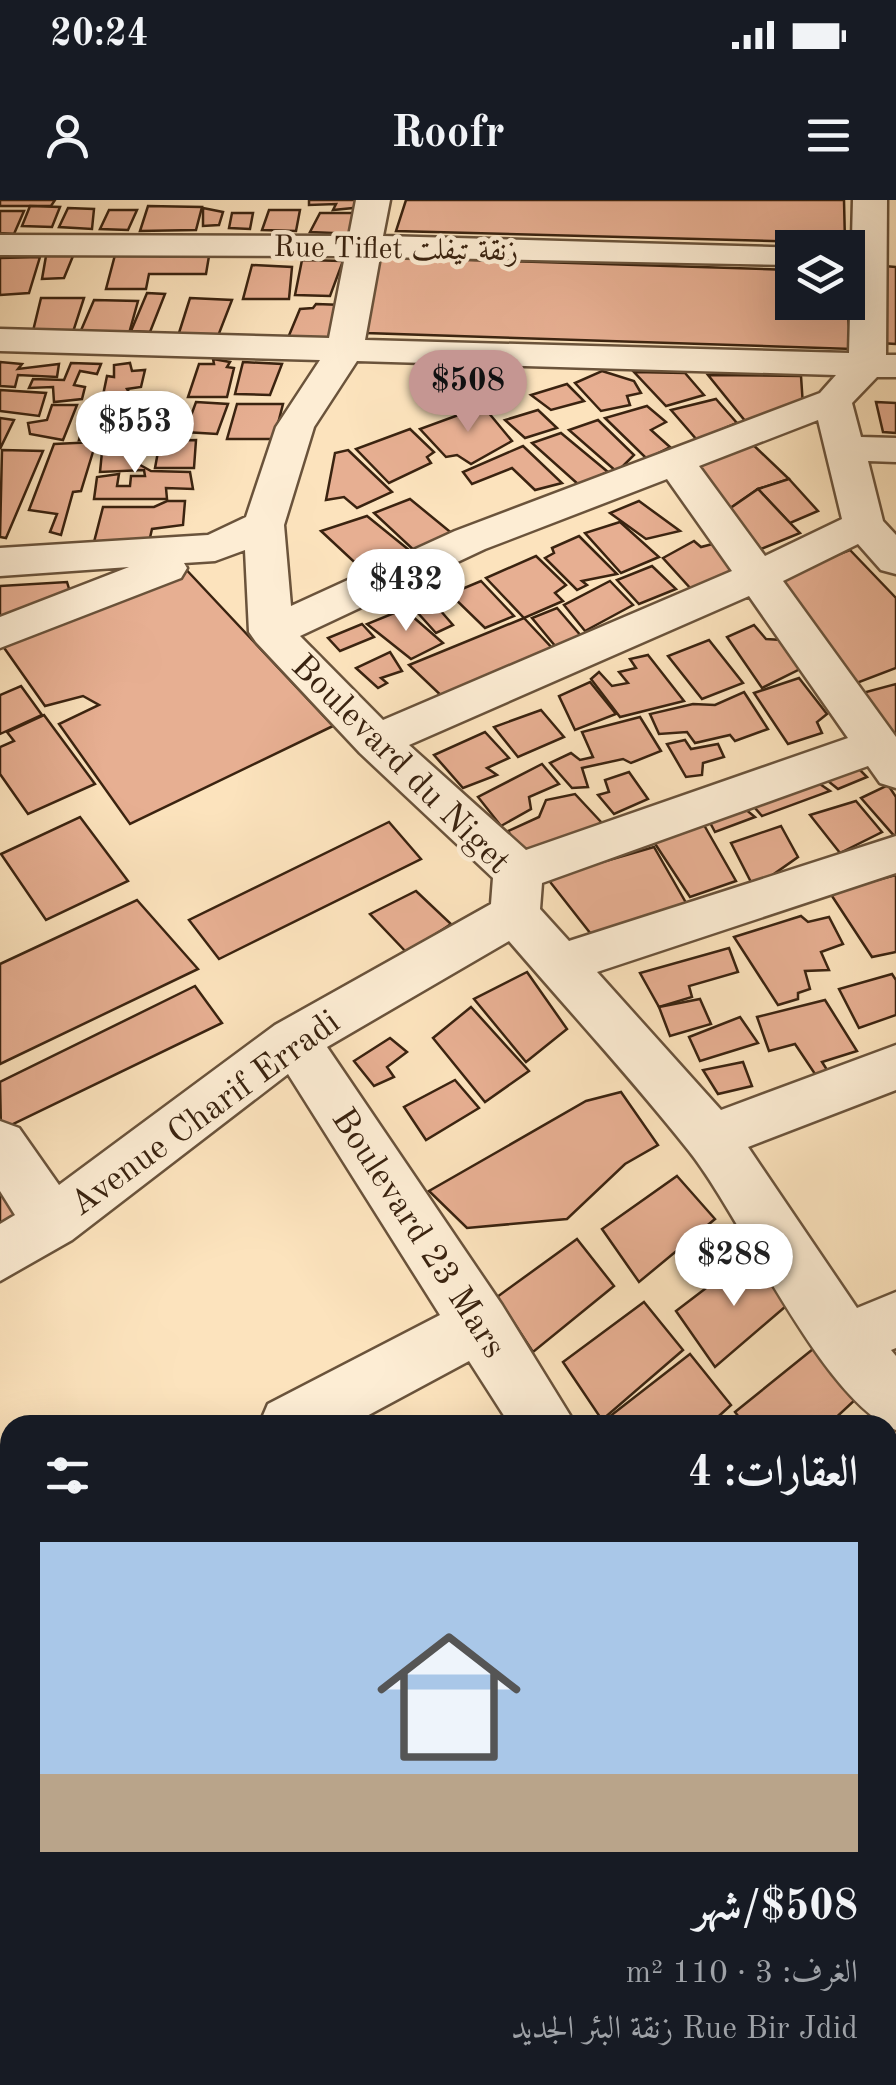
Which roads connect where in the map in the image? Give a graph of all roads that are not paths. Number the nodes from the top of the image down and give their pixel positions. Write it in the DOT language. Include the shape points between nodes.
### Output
graph roads {
  1 [pos="373,200"];
  2 [pos="870,200"];
  3 [pos="0,246"];
  4 [pos="366,246"];
  5 [pos="775,255"];
  6 [pos="871,256"];
  7 [pos="0,340"];
  8 [pos="345,351"];
  9 [pos="882,366"];
  10 [pos="833,401"];
  11 [pos="842,448"];
  12 [pos="896,450"];
  13 [pos="674,460"];
  14 [pos="864,524"];
  15 [pos="264,525"];
  16 [pos="215,548"];
  17 [pos="896,560"];
  18 [pos="0,562"];
  19 [pos="761,575"];
  20 [pos="271,632"];
  21 [pos="0,633"];
  22 [pos="376,741"];
  23 [pos="886,758"];
  24 [pos="896,854"];
  25 [pos="516,893"];
  26 [pos="559,964"];
  27 [pos="294,1040"];
  28 [pos="896,1067"];
  29 [pos="712,1137"];
  30 [pos="0,1145"];
  31 [pos="52,1222"];
  32 [pos="0,1255"];
  33 [pos="481,1324"];
  34 [pos="871,1331"];
  35 [pos="896,1401"];
  36 [pos="309,1415"];
  37 [pos="540,1415"];
  1 -- 4 [label="street, Boulevard du Niget"];
  2 -- 6 [label="street"];
  3 -- 4 [label="street, Rue Tiflet زنقة تيفلت"];
  4 -- 5 [label="street, Rue Tiflet زنقة تيفلت"];
  4 -- 8 [label="street, Boulevard du Niget"];
  6 -- 9 [label="street"];
  7 -- 8 [label="street"];
  8 -- 9 [label="street"];
  8 -- 15 [label="street, Boulevard du Niget" via="295,427"];
  9 -- 10 [label="street"];
  10 -- 11 [label="street"];
  10 -- 13 [label="street"];
  11 -- 12 [label="street"];
  11 -- 14 [label="street"];
  13 -- 19 [label="street"];
  13 -- 20 [label="street" via="470,540"];
  14 -- 17 [label="street"];
  14 -- 19 [label="street"];
  15 -- 16 [label="street"];
  15 -- 20 [label="street, Boulevard du Niget"];
  16 -- 18 [label="street"];
  16 -- 21 [label="street"];
  19 -- 22 [label="street"];
  19 -- 23 [label="street"];
  20 -- 22 [label="street, Boulevard du Niget"];
  22 -- 25 [label="street, Boulevard du Niget"];
  23 -- 25 [label="street, Avenue Charif Erradi"];
  24 -- 26 [label="street"];
  25 -- 26 [label="street, Boulevard du Niget"];
  25 -- 27 [label="street, Avenue Charif Erradi"];
  26 -- 29 [label="street, Boulevard du Niget"];
  27 -- 31 [label="street, Avenue Charif Erradi"];
  27 -- 33 [label="street, Boulevard 23 Mars"];
  28 -- 29 [label="street"];
  29 -- 34 [label="street, Boulevard du Niget"];
  30 -- 31 [label="street"];
  31 -- 32 [label="street, Avenue Charif Erradi"];
  33 -- 36 [label="street"];
  33 -- 37 [label="street, Boulevard 23 Mars"];
  34 -- 35 [label="street, Boulevard du Niget"];
}
